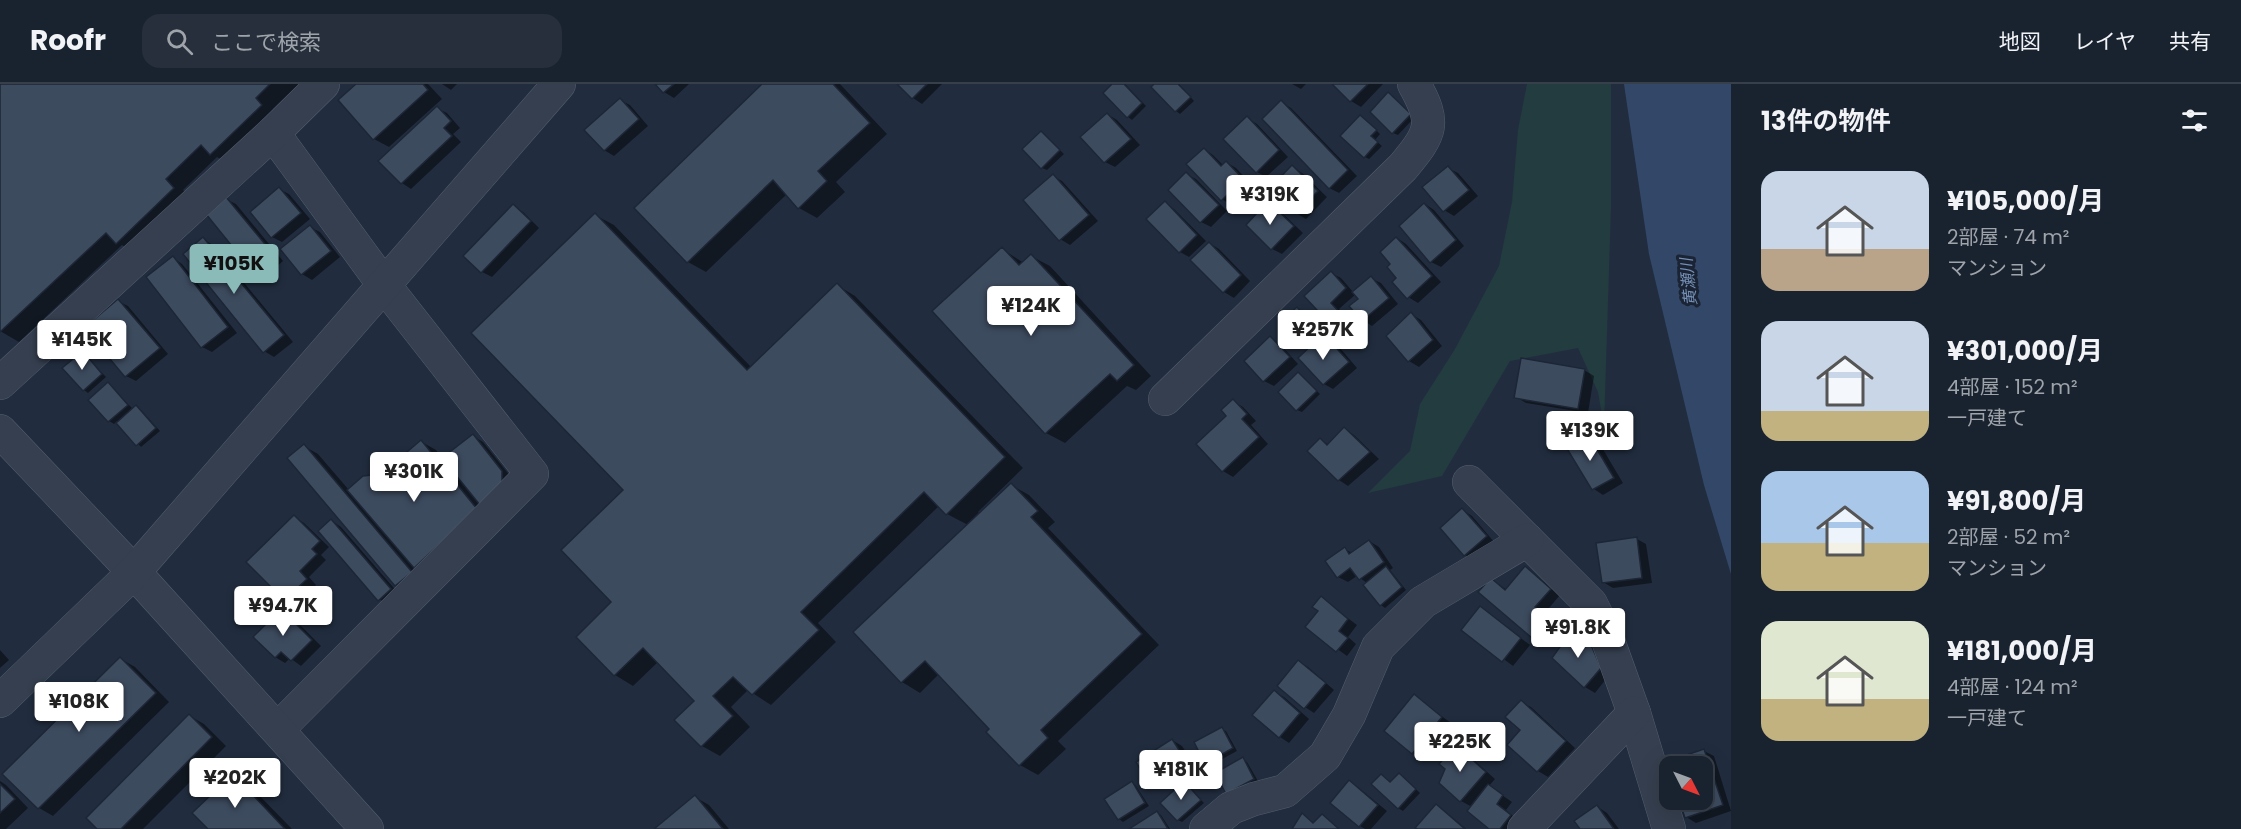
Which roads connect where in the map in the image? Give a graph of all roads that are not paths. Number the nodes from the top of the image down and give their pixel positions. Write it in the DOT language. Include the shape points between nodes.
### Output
graph roads {
  1 [pos="323,84"];
  2 [pos="560,84"];
  3 [pos="1414,84"];
  4 [pos="273,133"];
  5 [pos="384,285"];
  6 [pos="0,383"];
  7 [pos="1165,399"];
  8 [pos="0,431"];
  9 [pos="1469,482"];
  10 [pos="1527,540"];
  11 [pos="134,573"];
  12 [pos="0,701"];
  13 [pos="1634,713"];
  14 [pos="278,729"];
  15 [pos="367,829"];
  16 [pos="1206,829"];
  17 [pos="1524,829"];
  18 [pos="1669,829"];
  1 -- 4 [label="street"];
  2 -- 5 [label="street"];
  3 -- 7 [label="street" via="1430,122 1424,142"];
  4 -- 5 [label="street"];
  4 -- 6 [label="street"];
  5 -- 11 [label="street"];
  5 -- 14 [label="street" via="532,474"];
  8 -- 11 [label="street"];
  9 -- 10 [label="street"];
  10 -- 13 [label="street" via="1591,604"];
  10 -- 16 [label="street" via="1423,602 1378,647 1349,715 1325,756 1285,791 1231,808"];
  11 -- 12 [label="street"];
  11 -- 14 [label="street"];
  13 -- 17 [label="street"];
  13 -- 18 [label="street"];
  14 -- 15 [label="street"];
}
